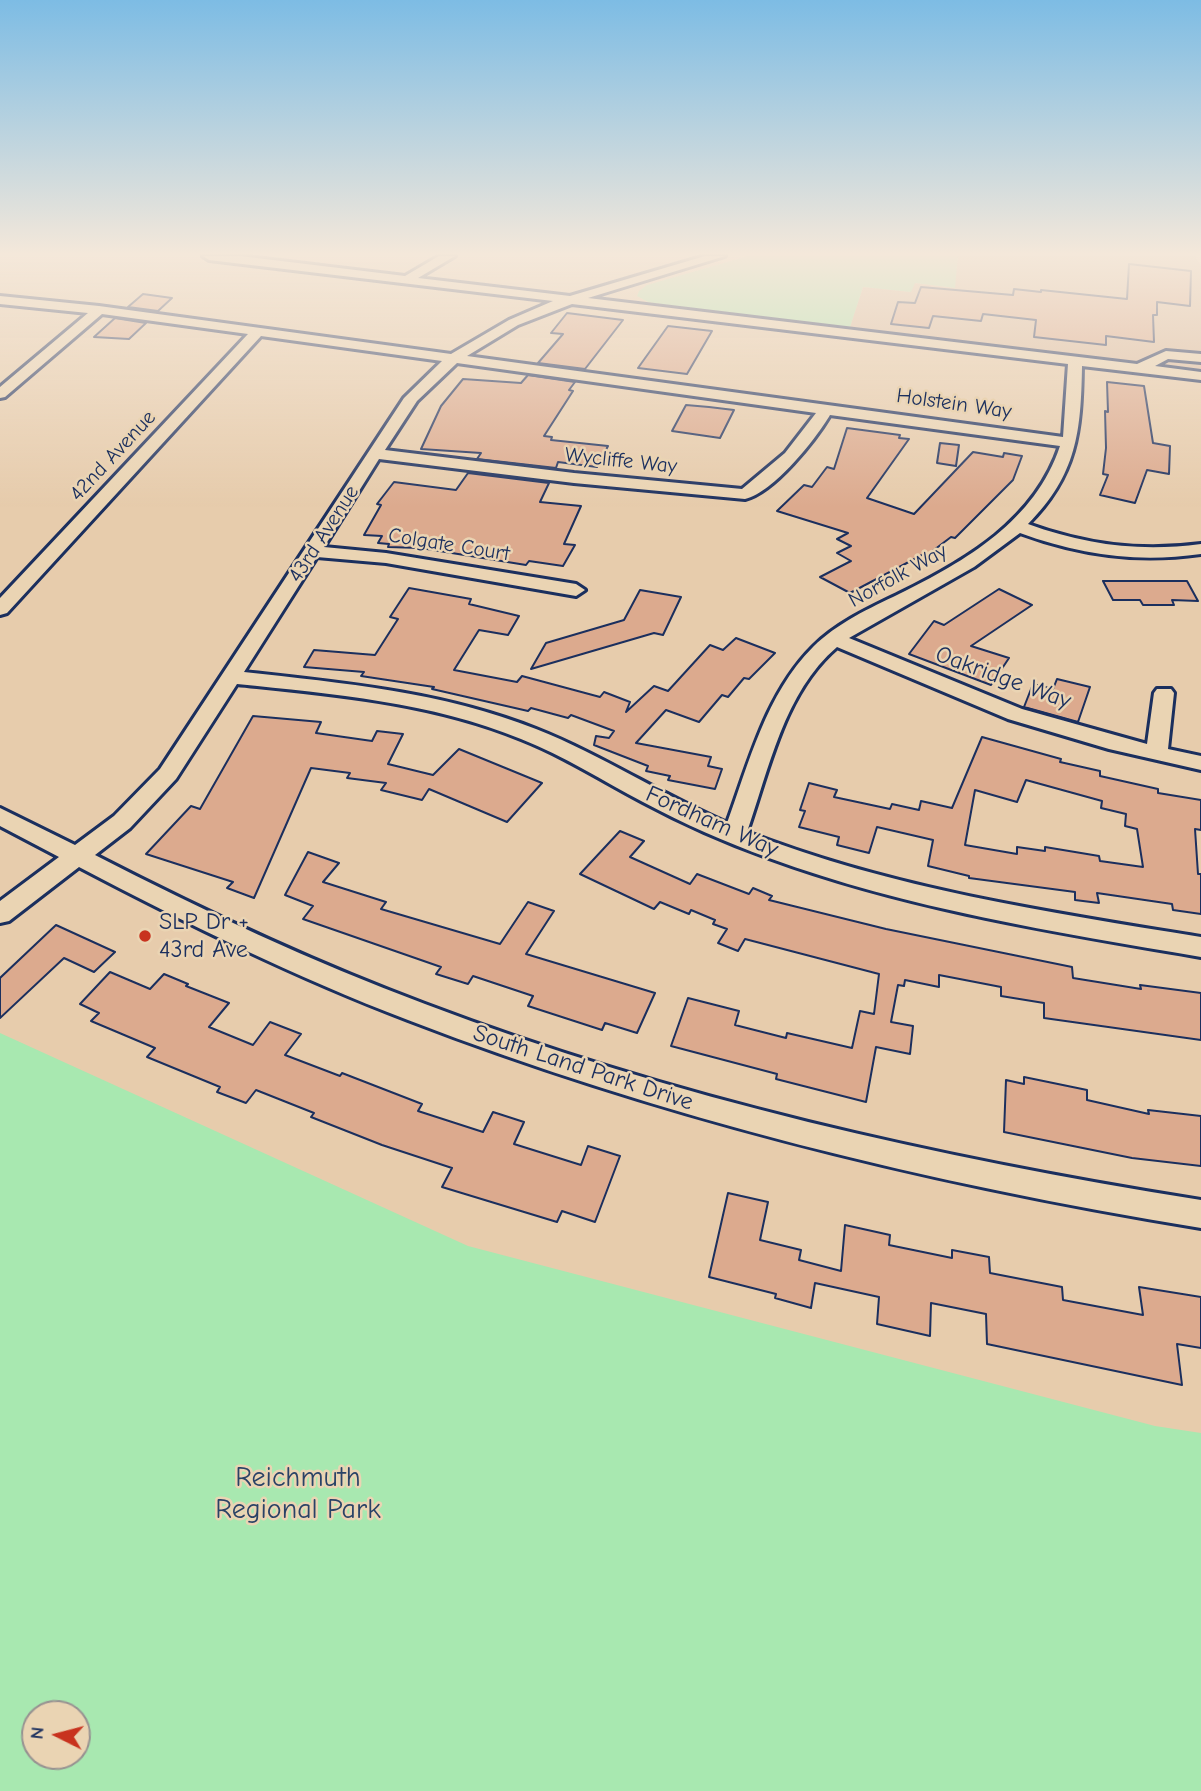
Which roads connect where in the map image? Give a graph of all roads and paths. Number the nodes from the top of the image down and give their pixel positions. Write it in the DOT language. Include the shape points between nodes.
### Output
graph roads {
  1 [pos="64,340"];
  2 [pos="251,340"];
  3 [pos="312,340"];
  4 [pos="484,340"];
  5 [pos="900,340"];
  6 [pos="1201,358"];
  7 [pos="452,359"];
  8 [pos="1075,361"];
  9 [pos="1139,368"];
  10 [pos="1201,376"];
  11 [pos="0,394"];
  12 [pos="826,410"];
  13 [pos="1069,443"];
  14 [pos="375,454"];
  15 [pos="1017,526"];
  16 [pos="1201,549"];
  17 [pos="313,551"];
  18 [pos="576,590"];
  19 [pos="0,609"];
  20 [pos="835,639"];
  21 [pos="231,677"];
  22 [pos="1164,693"];
  23 [pos="1157,754"];
  24 [pos="1201,763"];
  25 [pos="0,816"];
  26 [pos="734,835"];
  27 [pos="77,856"];
  28 [pos="0,914"];
  29 [pos="1201,947"];
  30 [pos="1201,1214"];
  1 -- 11 [label="street"];
  2 -- 19 [label="street, 42nd Avenue"];
  3 -- 7 [label="street, Holstein Way"];
  4 -- 7 [label="street, 43rd Avenue"];
  5 -- 8 [label="street"];
  6 -- 9 [label="street" via="1161,356"];
  7 -- 12 [label="street, Holstein Way"];
  7 -- 14 [label="street, 43rd Avenue" via="411,398"];
  8 -- 9 [label="street"];
  8 -- 13 [label="street, Norfolk Way"];
  9 -- 10 [label="street"];
  12 -- 13 [label="street, Holstein Way"];
  12 -- 14 [label="street, Wycliffe Way" via="788,461 745,494"];
  13 -- 15 [label="street, Norfolk Way" via="1052,483"];
  14 -- 17 [label="street, 43rd Avenue"];
  15 -- 16 [label="street" via="1105,552 1153,555"];
  15 -- 20 [label="street, Norfolk Way" via="963,566"];
  17 -- 18 [label="street, Colgate Court" via="386,558"];
  17 -- 21 [label="street, 43rd Avenue"];
  20 -- 23 [label="street, Oakridge Way" via="1015,714"];
  20 -- 26 [label="street, Norfolk Way" via="793,686"];
  21 -- 26 [label="street, Fordham Way" via="399,698 483,718 556,745"];
  21 -- 27 [label="street, 43rd Avenue" via="168,774 122,822"];
  22 -- 23 [label="street"];
  23 -- 24 [label="street, Oakridge Way"];
  25 -- 27 [label="street, South Land Park Drive"];
  26 -- 29 [label="street, Fordham Way" via="864,881 938,899"];
  27 -- 28 [label="street, 43rd Avenue"];
  27 -- 30 [label="street, South Land Park Drive" via="296,961 414,1011 640,1090 951,1170"];
}
